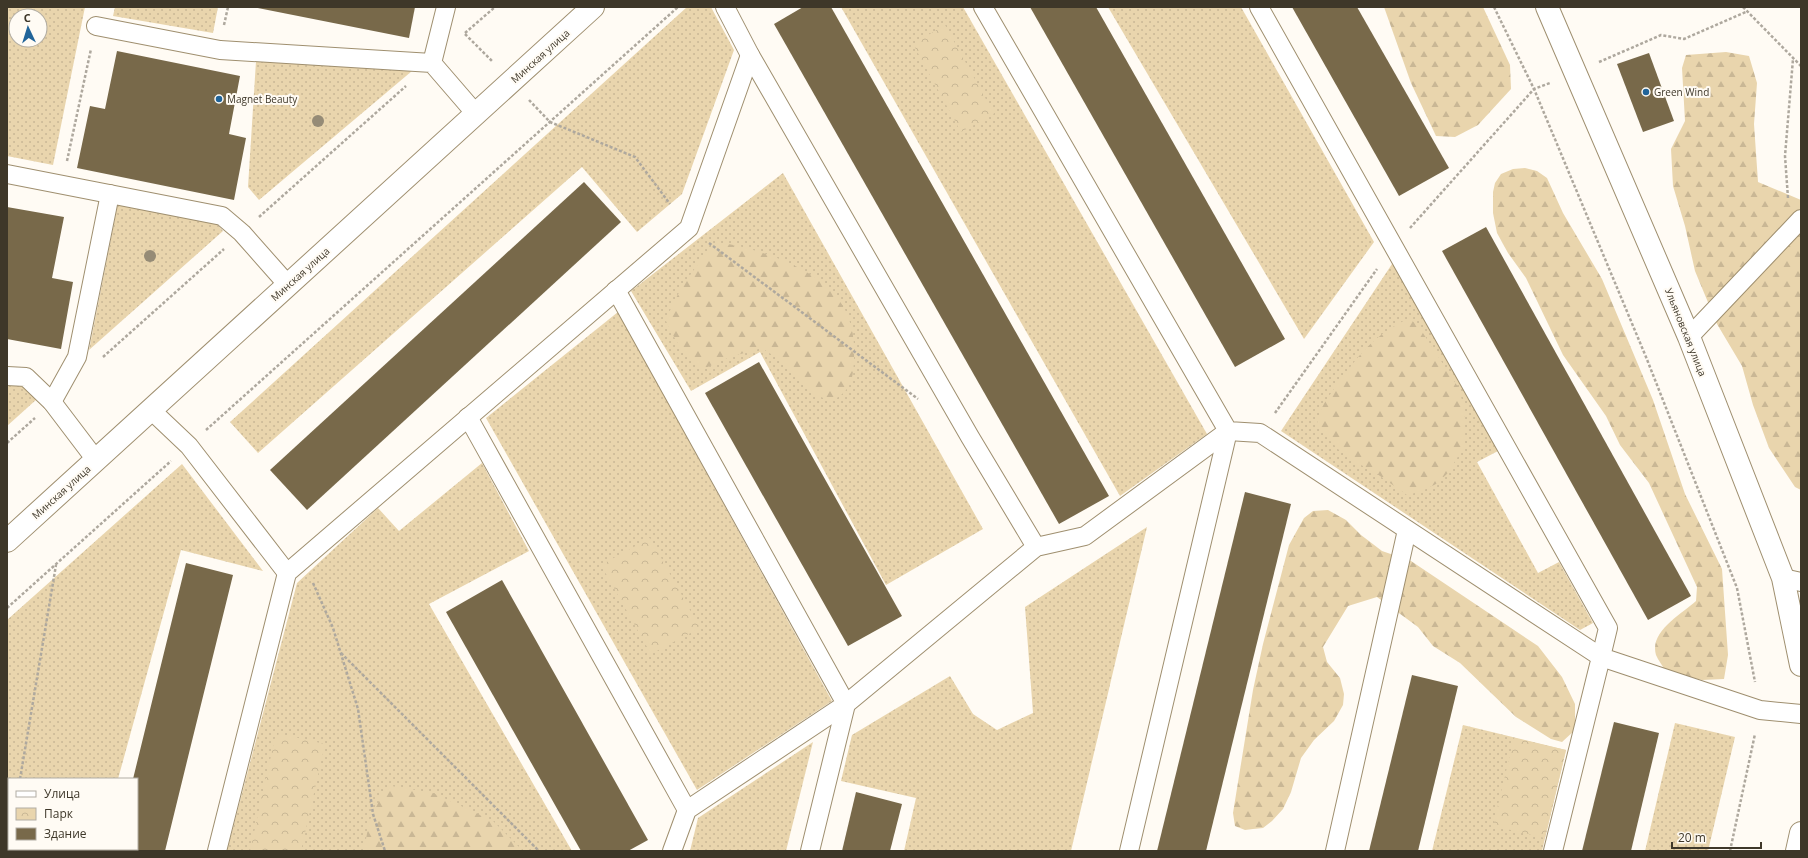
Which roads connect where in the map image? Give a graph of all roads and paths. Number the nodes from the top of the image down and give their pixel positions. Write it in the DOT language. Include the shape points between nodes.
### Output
graph roads {
  1 [pos="446,7"];
  2 [pos="593,7"];
  3 [pos="678,7"];
  4 [pos="725,7"];
  5 [pos="983,7"];
  6 [pos="1259,7"];
  7 [pos="1494,7"];
  8 [pos="1547,7"];
  9 [pos="1743,7"];
  10 [pos="1748,11"];
  11 [pos="96,26"];
  12 [pos="465,34"];
  13 [pos="750,55"];
  14 [pos="1793,59"];
  15 [pos="432,63"];
  16 [pos="1801,66"];
  17 [pos="1575,73"];
  18 [pos="512,81"];
  19 [pos="476,114"];
  20 [pos="550,122"];
  21 [pos="7,174"];
  22 [pos="62,185"];
  23 [pos="110,194"];
  24 [pos="1796,225"];
  25 [pos="688,228"];
  26 [pos="288,285"];
  27 [pos="616,290"];
  28 [pos="1689,337"];
  29 [pos="7,376"];
  30 [pos="919,399"];
  31 [pos="52,402"];
  32 [pos="151,410"];
  33 [pos="468,417"];
  34 [pos="1228,431"];
  35 [pos="189,446"];
  36 [pos="96,460"];
  37 [pos="1408,530"];
  38 [pos="7,541"];
  39 [pos="1036,547"];
  40 [pos="302,560"];
  41 [pos="56,564"];
  42 [pos="287,573"];
  43 [pos="1792,580"];
  44 [pos="7,608"];
  45 [pos="341,652"];
  46 [pos="1601,657"];
  47 [pos="1801,666"];
  48 [pos="846,704"];
  49 [pos="1760,710"];
  50 [pos="1801,714"];
  51 [pos="20,778"];
  52 [pos="687,810"];
  53 [pos="1801,833"];
  54 [pos="217,851"];
  55 [pos="385,851"];
  56 [pos="539,851"];
  57 [pos="672,851"];
  58 [pos="810,851"];
  59 [pos="1129,851"];
  60 [pos="1335,851"];
  61 [pos="1553,851"];
  62 [pos="1730,851"];
  63 [pos="1796,851"];
  1 -- 15 [label="lane"];
  2 -- 18 [label="main road, Минская улица"];
  3 -- 20 [label="path"];
  4 -- 13 [label="lane"];
  5 -- 34 [label="lane"];
  6 -- 46 [label="lane" via="1608,628"];
  7 -- 49 [label="path" via="1537,96 1646,357 1737,588"];
  8 -- 17 [label="main road, Ульяновская улица"];
  9 -- 10 [label="path"];
  10 -- 14 [label="path"];
  10 -- 17 [label="path" via="1684,40 1661,35"];
  11 -- 15 [label="lane" via="220,50"];
  11 -- 22 [label="path"];
  12 -- 18 [label="path"];
  13 -- 25 [label="lane"];
  13 -- 39 [label="lane"];
  14 -- 16 [label="path"];
  14 -- 24 [label="path" via="1785,156"];
  15 -- 19 [label="lane"];
  17 -- 28 [label="main road, Ульяновская улица"];
  18 -- 19 [label="main road, Минская улица"];
  18 -- 20 [label="path"];
  19 -- 26 [label="main road, Минская улица"];
  20 -- 25 [label="path" via="635,157"];
  20 -- 35 [label="path"];
  21 -- 22 [label="lane"];
  22 -- 23 [label="lane"];
  23 -- 26 [label="lane" via="222,216 242,233"];
  23 -- 31 [label="lane" via="77,357"];
  24 -- 28 [label="lane"];
  25 -- 27 [label="lane"];
  25 -- 30 [label="path"];
  26 -- 32 [label="main road, Минская улица"];
  27 -- 33 [label="lane"];
  27 -- 48 [label="lane"];
  28 -- 43 [label="main road, Ульяновская улица"];
  29 -- 31 [label="lane" via="26,377"];
  31 -- 36 [label="lane"];
  32 -- 35 [label="lane"];
  32 -- 36 [label="main road, Минская улица"];
  33 -- 40 [label="lane"];
  33 -- 52 [label="lane"];
  34 -- 37 [label="lane" via="1260,433"];
  34 -- 39 [label="lane" via="1085,536"];
  34 -- 59 [label="lane"];
  35 -- 41 [label="path"];
  35 -- 42 [label="lane"];
  36 -- 38 [label="main road, Минская улица"];
  37 -- 46 [label="lane"];
  37 -- 60 [label="lane"];
  39 -- 48 [label="lane"];
  40 -- 42 [label="lane"];
  40 -- 45 [label="path" via="333,628"];
  41 -- 44 [label="path"];
  41 -- 51 [label="path"];
  42 -- 54 [label="lane"];
  43 -- 47 [label="main road, Ульяновская улица"];
  45 -- 55 [label="path" via="358,709 372,814"];
  45 -- 56 [label="path"];
  46 -- 49 [label="lane"];
  46 -- 61 [label="lane"];
  48 -- 52 [label="lane"];
  48 -- 58 [label="lane"];
  49 -- 50 [label="lane"];
  49 -- 62 [label="path"];
  52 -- 57 [label="lane"];
  53 -- 63 [label="main road"];
}
